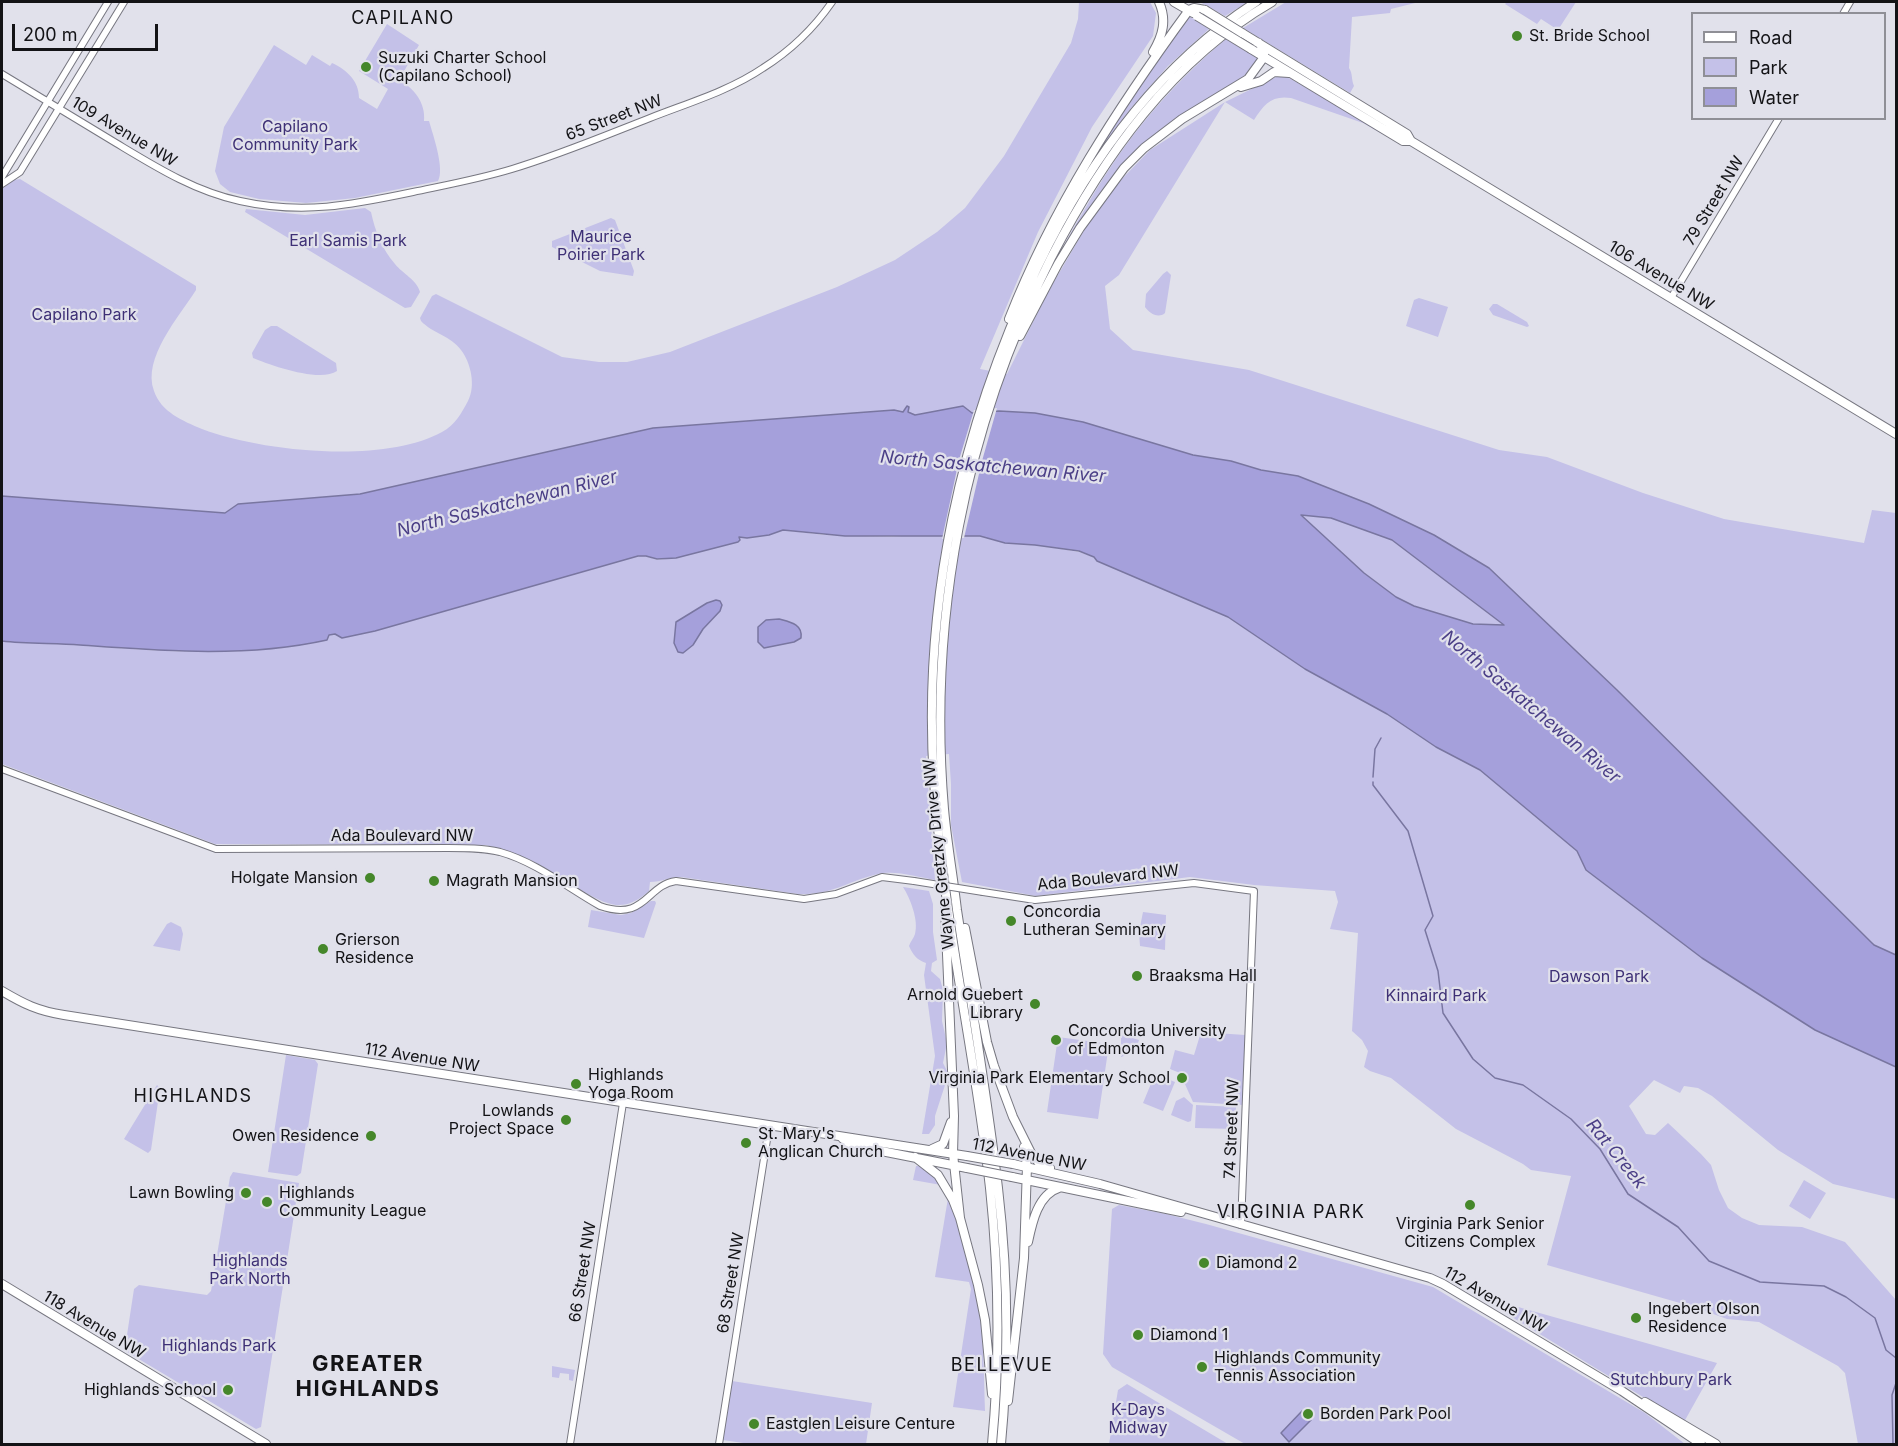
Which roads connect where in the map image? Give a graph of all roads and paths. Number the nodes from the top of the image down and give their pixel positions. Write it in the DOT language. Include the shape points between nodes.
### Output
graph roads {
  1 [pos="108,2"];
  2 [pos="124,2"];
  3 [pos="832,2"];
  4 [pos="1159,2"];
  5 [pos="1174,2"];
  6 [pos="1191,2"];
  7 [pos="1256,2"];
  8 [pos="1272,2"];
  9 [pos="1189,10"];
  10 [pos="1205,10"];
  11 [pos="1259,43"];
  12 [pos="1264,57"];
  13 [pos="1291,73"];
  14 [pos="2,74"];
  15 [pos="1141,75"];
  16 [pos="1228,92"];
  17 [pos="48,102"];
  18 [pos="58,109"];
  19 [pos="1778,120"];
  20 [pos="1411,141"];
  21 [pos="2,177"];
  22 [pos="2,184"];
  23 [pos="238,201"];
  24 [pos="1671,298"];
  25 [pos="1000,364"];
  26 [pos="1896,434"];
  27 [pos="2,769"];
  28 [pos="950,891"];
  29 [pos="1254,891"];
  30 [pos="2,991"];
  31 [pos="623,1103"];
  32 [pos="953,1109"];
  33 [pos="769,1126"];
  34 [pos="1021,1134"];
  35 [pos="842,1138"];
  36 [pos="931,1150"];
  37 [pos="954,1154"];
  38 [pos="915,1157"];
  39 [pos="954,1166"];
  40 [pos="1026,1166"];
  41 [pos="1073,1177"];
  42 [pos="1026,1179"];
  43 [pos="1062,1188"];
  44 [pos="960,1218"];
  45 [pos="1241,1225"];
  46 [pos="1024,1258"];
  47 [pos="2,1284"];
  48 [pos="1622,1391"];
  49 [pos="994,1419"];
  50 [pos="1003,1423"];
  51 [pos="266,1444"];
  52 [pos="570,1444"];
  53 [pos="719,1444"];
  54 [pos="992,1444"];
  55 [pos="1001,1444"];
  56 [pos="1701,1444"];
  57 [pos="1716,1444"];
  1 -- 17 [label="street"];
  2 -- 18 [label="street"];
  3 -- 23 [label="street, 65 Street NW" via="789,49 731,86 530,164 344,206 271,207"];
  4 -- 15 [label="main road" via="1164,12 1163,30"];
  5 -- 9 [label="main road, 106 Avenue NW"];
  6 -- 10 [label="main road, 106 Avenue NW"];
  7 -- 25 [label="main road, Wayne Gretzky Drive NW" via="1215,31 1175,67 1107,148 1046,250 1021,303"];
  8 -- 25 [label="main road, Wayne Gretzky Drive NW" via="1197,57 1125,138 1066,228"];
  9 -- 10 [label="main road"];
  9 -- 12 [label="main road, 106 Avenue NW, bridge"];
  9 -- 15 [label="main road"];
  10 -- 11 [label="main road, 106 Avenue NW, bridge"];
  11 -- 12 [label="main road"];
  11 -- 20 [label="main road, 106 Avenue NW" via="1407,134"];
  12 -- 13 [label="main road, 106 Avenue NW"];
  12 -- 16 [label="main road" via="1248,79"];
  13 -- 16 [label="main road" via="1274,72 1261,81"];
  13 -- 20 [label="main road, 106 Avenue NW" via="1403,141"];
  14 -- 17 [label="street, 109 Avenue NW"];
  15 -- 25 [label="main road" via="1040,247 999,344"];
  16 -- 25 [label="main road" via="1155,139 1114,179 1058,264 1016,347"];
  17 -- 18 [label="street, 109 Avenue NW"];
  17 -- 21 [label="street"];
  18 -- 22 [label="street" via="20,172"];
  18 -- 23 [label="street, 109 Avenue NW" via="176,178"];
  19 -- 24 [label="street, 79 Street NW"];
  20 -- 24 [label="main road, 106 Avenue NW"];
  24 -- 26 [label="main road, 106 Avenue NW"];
  25 -- 28 [label="main road, Wayne Gretzky Drive NW" via="960,483 934,665 932,741 937,823"];
  27 -- 29 [label="street, Ada Boulevard NW, bridge" via="216,849 478,848 502,853 610,909 636,906 676,880 804,899 836,894 882,878 1035,900 1194,883"];
  28 -- 32 [label="main road" via="945,923"];
  28 -- 34 [label="main road" via="964,926 987,1042"];
  28 -- 49 [label="main road, Wayne Gretzky Drive NW" via="991,1200 997,1319"];
  28 -- 50 [label="main road, Wayne Gretzky Drive NW" via="992,1140 1002,1232 1006,1310"];
  29 -- 45 [label="street, 74 Street NW"];
  30 -- 31 [label="main road, 112 Avenue NW" via="40,1011"];
  31 -- 33 [label="main road, 112 Avenue NW"];
  31 -- 52 [label="street, 66 Street NW"];
  32 -- 36 [label="main road" via="944,1142"];
  32 -- 37 [label="main road"];
  33 -- 35 [label="main road, 112 Avenue NW"];
  33 -- 53 [label="street, 68 Street NW"];
  34 -- 40 [label="main road"];
  34 -- 41 [label="main road" via="1039,1163"];
  35 -- 36 [label="main road, 112 Avenue NW"];
  35 -- 38 [label="main road, 112 Avenue NW" via="851,1145"];
  36 -- 37 [label="main road, 112 Avenue NW"];
  37 -- 39 [label="main road"];
  37 -- 40 [label="main road, 112 Avenue NW, bridge"];
  38 -- 39 [label="main road, 112 Avenue NW"];
  38 -- 44 [label="main road" via="938,1175"];
  39 -- 42 [label="main road, 112 Avenue NW, bridge"];
  39 -- 44 [label="main road"];
  40 -- 41 [label="main road, 112 Avenue NW"];
  40 -- 42 [label="main road"];
  41 -- 45 [label="main road, 112 Avenue NW"];
  42 -- 43 [label="main road, 112 Avenue NW"];
  42 -- 46 [label="main road"];
  43 -- 45 [label="main road, 112 Avenue NW"];
  43 -- 46 [label="main road" via="1044,1198"];
  44 -- 49 [label="main road" via="985,1320"];
  45 -- 48 [label="main road, 112 Avenue NW" via="1443,1284"];
  46 -- 50 [label="main road"];
  47 -- 51 [label="main road, 118 Avenue NW"];
  48 -- 56 [label="main road, 112 Avenue NW"];
  48 -- 57 [label="main road, 112 Avenue NW"];
  49 -- 54 [label="main road, Wayne Gretzky Drive NW"];
  50 -- 55 [label="main road, Wayne Gretzky Drive NW"];
}
